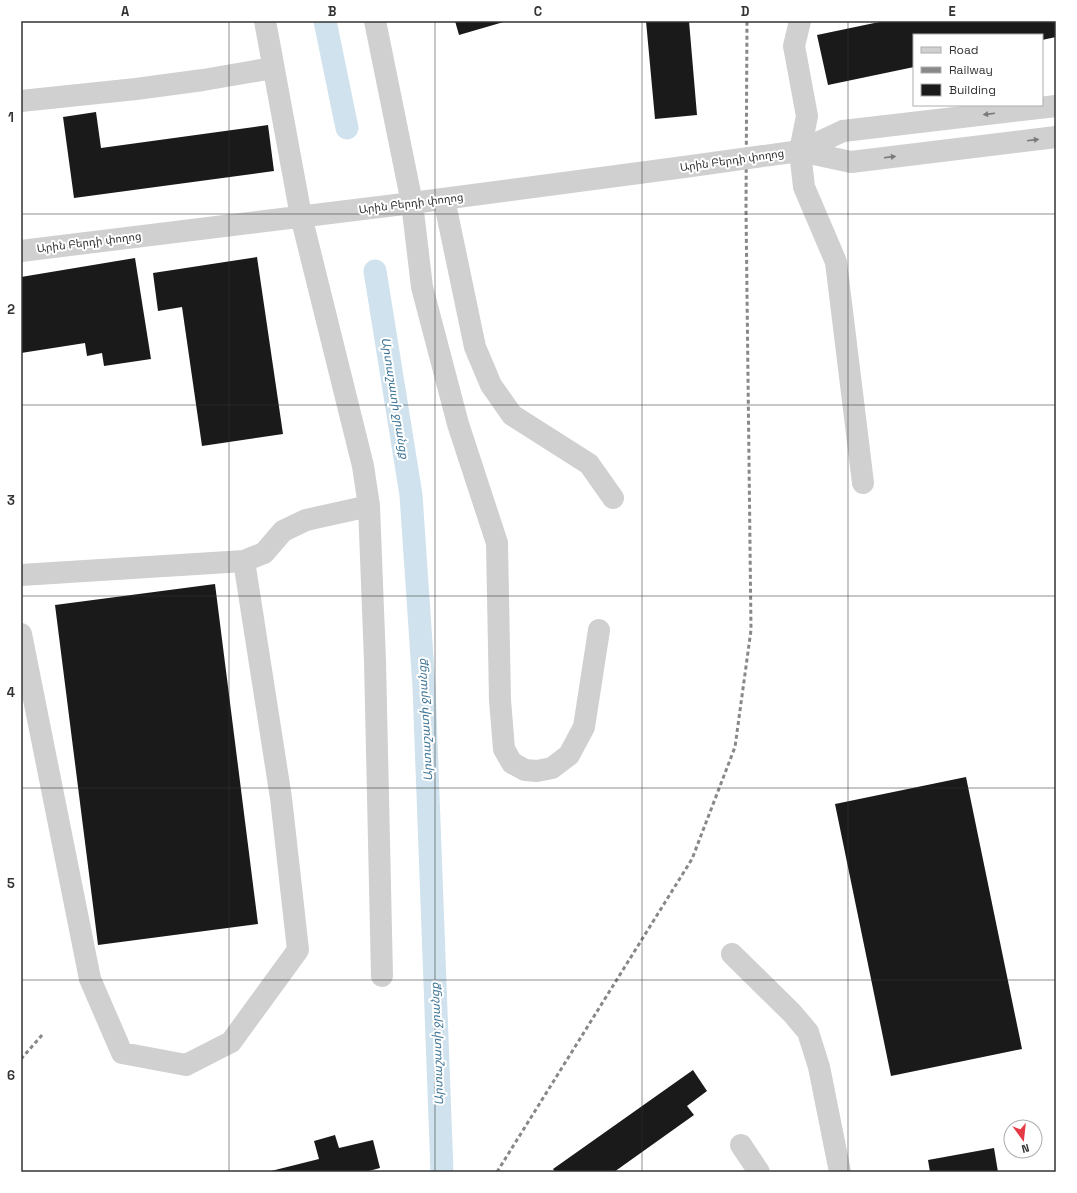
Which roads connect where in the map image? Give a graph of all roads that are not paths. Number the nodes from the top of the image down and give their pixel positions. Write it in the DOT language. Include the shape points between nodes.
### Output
graph roads {
  1 [pos="265,21"];
  2 [pos="375,21"];
  3 [pos="800,21"];
  4 [pos="273,68"];
  5 [pos="21,101"];
  6 [pos="1056,106"];
  7 [pos="1056,137"];
  8 [pos="800,152"];
  9 [pos="444,199"];
  10 [pos="412,203"];
  11 [pos="301,216"];
  12 [pos="21,251"];
  13 [pos="863,483"];
  14 [pos="613,498"];
  15 [pos="369,506"];
  16 [pos="244,561"];
  17 [pos="21,575"];
  18 [pos="599,630"];
  19 [pos="21,634"];
  20 [pos="732,954"];
  21 [pos="382,976"];
  22 [pos="741,1145"];
  23 [pos="759,1172"];
  24 [pos="840,1172"];
  1 -- 4 [label="street"];
  2 -- 10 [label="street"];
  3 -- 8 [label="street" via="794,46 807,116"];
  4 -- 5 [label="street" via="188,82"];
  4 -- 11 [label="street"];
  6 -- 8 [label="street, Արին Բերդի փողոց, one-way" via="844,131"];
  8 -- 7 [label="street, Արին Բերդի փողոց, one-way" via="851,162"];
  8 -- 9 [label="street, Արին Բերդի փողոց, bridge"];
  8 -- 13 [label="street" via="804,187 836,262"];
  9 -- 10 [label="street, Արին Բերդի փողոց"];
  9 -- 14 [label="street" via="475,348 491,385 512,415 589,464"];
  10 -- 11 [label="street, Արին Բերդի փողոց"];
  10 -- 18 [label="street" via="422,287 458,424 497,543 500,700 504,750 512,763 525,770 537,771 552,768 569,755 584,727"];
  11 -- 12 [label="street, Արին Բերդի փողոց"];
  11 -- 15 [label="street" via="363,466"];
  15 -- 16 [label="street" via="306,520 283,531 264,553"];
  15 -- 21 [label="street"];
  16 -- 17 [label="street"];
  16 -- 19 [label="street" via="281,798 298,950 231,1042 186,1065 122,1053 90,979"];
  20 -- 24 [label="street" via="808,1032 819,1067"];
  22 -- 23 [label="street"];
}
